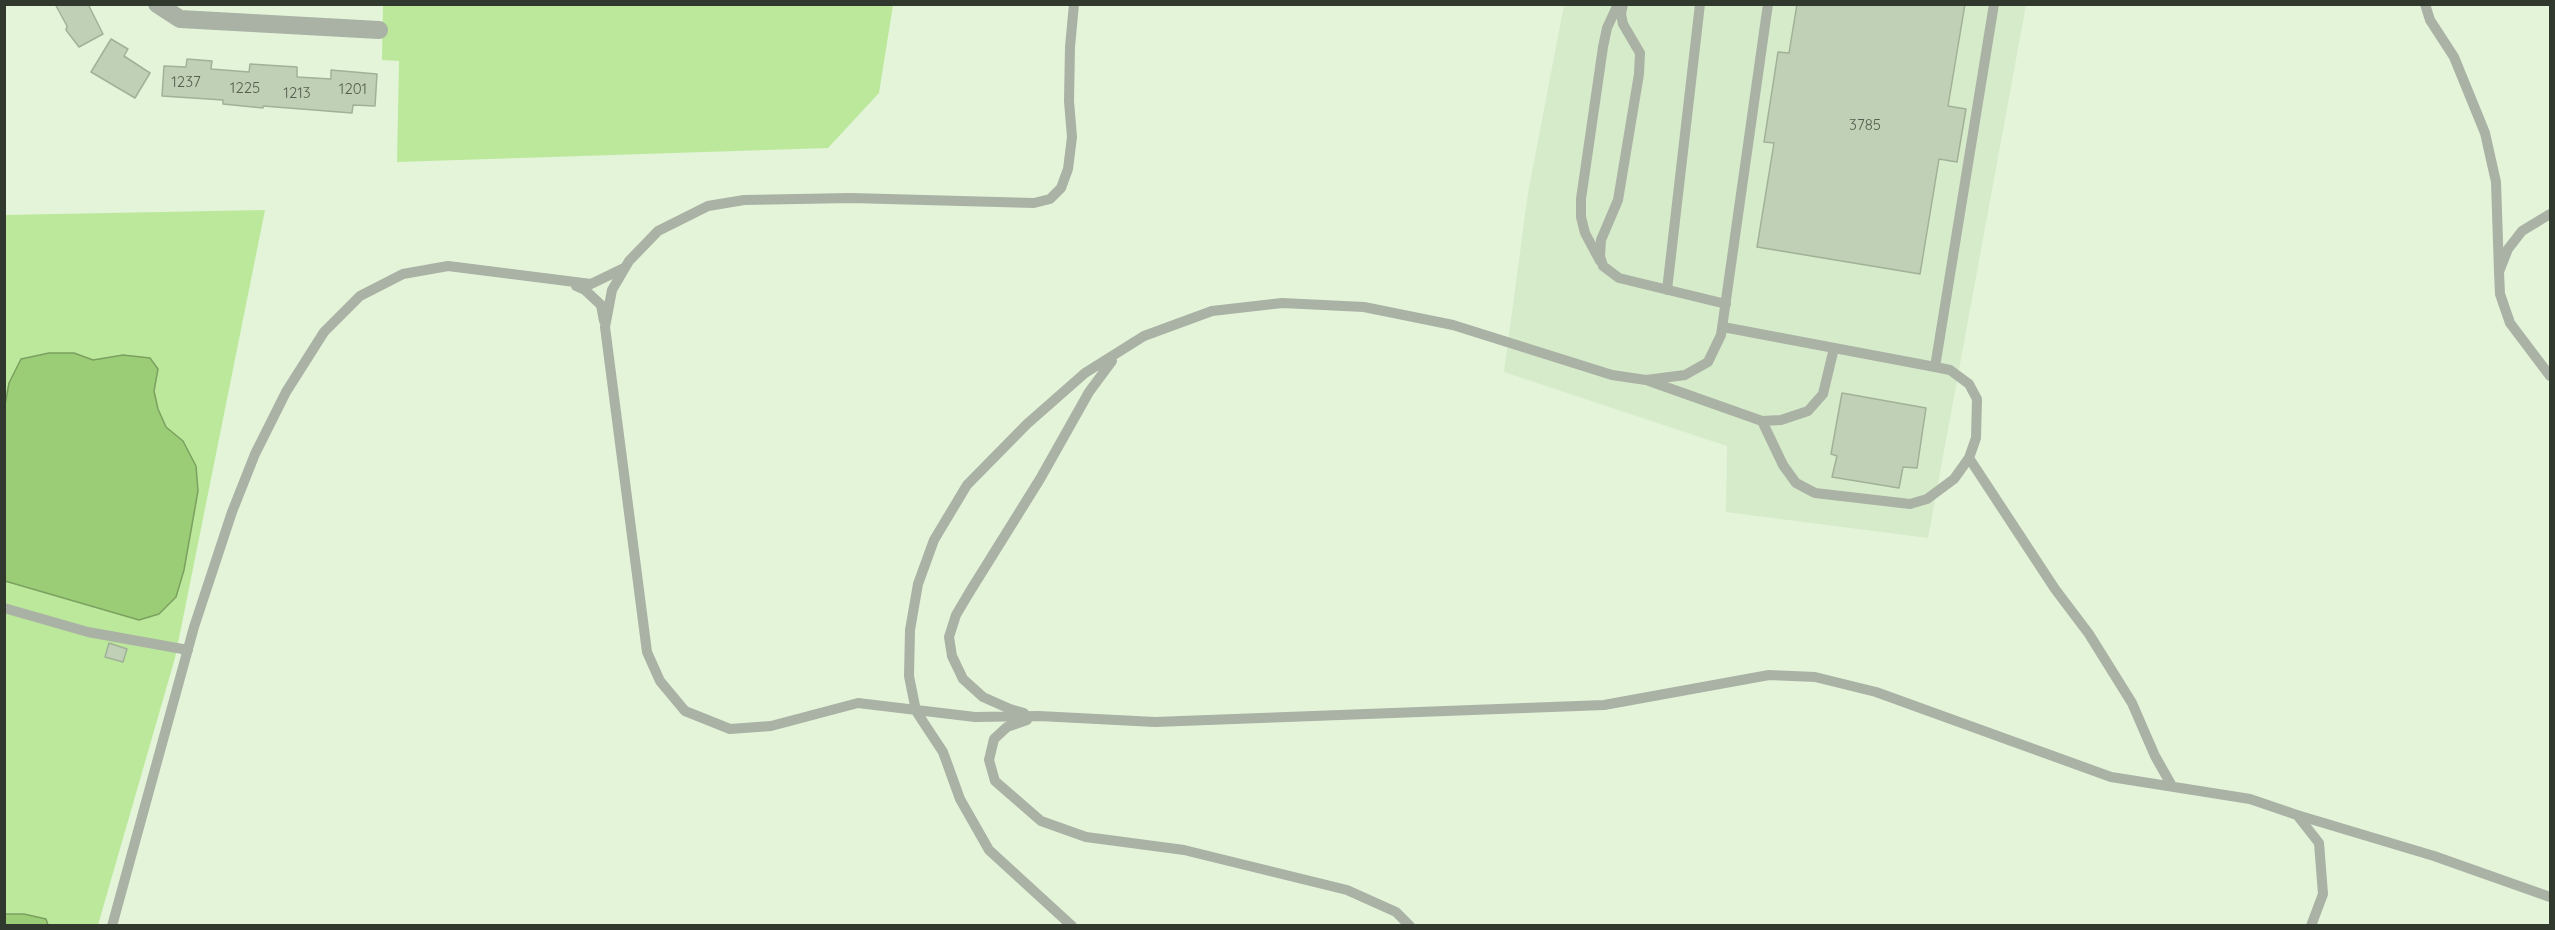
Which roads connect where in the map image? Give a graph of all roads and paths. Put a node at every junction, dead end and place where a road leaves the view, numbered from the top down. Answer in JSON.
{"nodes":[{"id":1,"x":157,"y":4,"type":"edge"},
{"id":2,"x":1074,"y":4,"type":"edge"},
{"id":3,"x":1618,"y":4,"type":"edge"},
{"id":4,"x":1623,"y":4,"type":"edge"},
{"id":5,"x":1700,"y":4,"type":"edge"},
{"id":6,"x":1768,"y":4,"type":"edge"},
{"id":7,"x":1994,"y":4,"type":"edge"},
{"id":8,"x":2424,"y":4,"type":"edge"},
{"id":9,"x":379,"y":30,"type":"dead end"},
{"id":10,"x":2550,"y":214,"type":"edge"},
{"id":11,"x":626,"y":266,"type":"junction"},
{"id":12,"x":1603,"y":266,"type":"junction"},
{"id":13,"x":2499,"y":272,"type":"junction"},
{"id":14,"x":570,"y":283,"type":"junction"},
{"id":15,"x":1667,"y":290,"type":"junction"},
{"id":16,"x":1726,"y":304,"type":"junction"},
{"id":17,"x":605,"y":327,"type":"junction"},
{"id":18,"x":1723,"y":327,"type":"junction"},
{"id":19,"x":1834,"y":348,"type":"junction"},
{"id":20,"x":1123,"y":350,"type":"junction"},
{"id":21,"x":1935,"y":368,"type":"junction"},
{"id":22,"x":2550,"y":376,"type":"edge"},
{"id":23,"x":1646,"y":380,"type":"junction"},
{"id":24,"x":1762,"y":420,"type":"junction"},
{"id":25,"x":1969,"y":458,"type":"junction"},
{"id":26,"x":4,"y":608,"type":"edge"},
{"id":27,"x":188,"y":650,"type":"junction"},
{"id":28,"x":916,"y":711,"type":"junction"},
{"id":29,"x":1039,"y":716,"type":"junction"},
{"id":30,"x":2172,"y":786,"type":"junction"},
{"id":31,"x":2297,"y":815,"type":"junction"},
{"id":32,"x":2550,"y":897,"type":"edge"},
{"id":33,"x":112,"y":926,"type":"edge"},
{"id":34,"x":1072,"y":926,"type":"edge"},
{"id":35,"x":1410,"y":926,"type":"edge"},
{"id":36,"x":2312,"y":926,"type":"edge"}],
"edges":[{"from":1,"to":9,"type":"street"},
{"from":2,"to":11,"type":"lane"},
{"from":3,"to":12,"type":"lane"},
{"from":4,"to":12,"type":"lane"},
{"from":5,"to":15,"type":"lane"},
{"from":6,"to":16,"type":"lane"},
{"from":7,"to":21,"type":"lane"},
{"from":8,"to":13,"type":"lane"},
{"from":10,"to":13,"type":"lane"},
{"from":11,"to":14,"type":"lane"},
{"from":11,"to":17,"type":"lane"},
{"from":12,"to":15,"type":"lane"},
{"from":13,"to":22,"type":"lane"},
{"from":14,"to":17,"type":"lane"},
{"from":14,"to":27,"type":"lane"},
{"from":15,"to":16,"type":"lane"},
{"from":16,"to":18,"type":"lane"},
{"from":17,"to":28,"type":"lane"},
{"from":18,"to":19,"type":"lane"},
{"from":18,"to":23,"type":"lane"},
{"from":19,"to":21,"type":"lane"},
{"from":19,"to":24,"type":"lane"},
{"from":20,"to":23,"type":"lane"},
{"from":20,"to":28,"type":"lane"},
{"from":20,"to":29,"type":"lane"},
{"from":21,"to":25,"type":"lane"},
{"from":23,"to":24,"type":"lane"},
{"from":24,"to":25,"type":"lane"},
{"from":25,"to":30,"type":"lane"},
{"from":26,"to":27,"type":"lane"},
{"from":27,"to":33,"type":"lane"},
{"from":28,"to":29,"type":"lane"},
{"from":28,"to":34,"type":"lane"},
{"from":29,"to":30,"type":"lane"},
{"from":29,"to":35,"type":"lane"},
{"from":30,"to":31,"type":"lane"},
{"from":31,"to":32,"type":"lane"},
{"from":31,"to":36,"type":"lane"}]}
